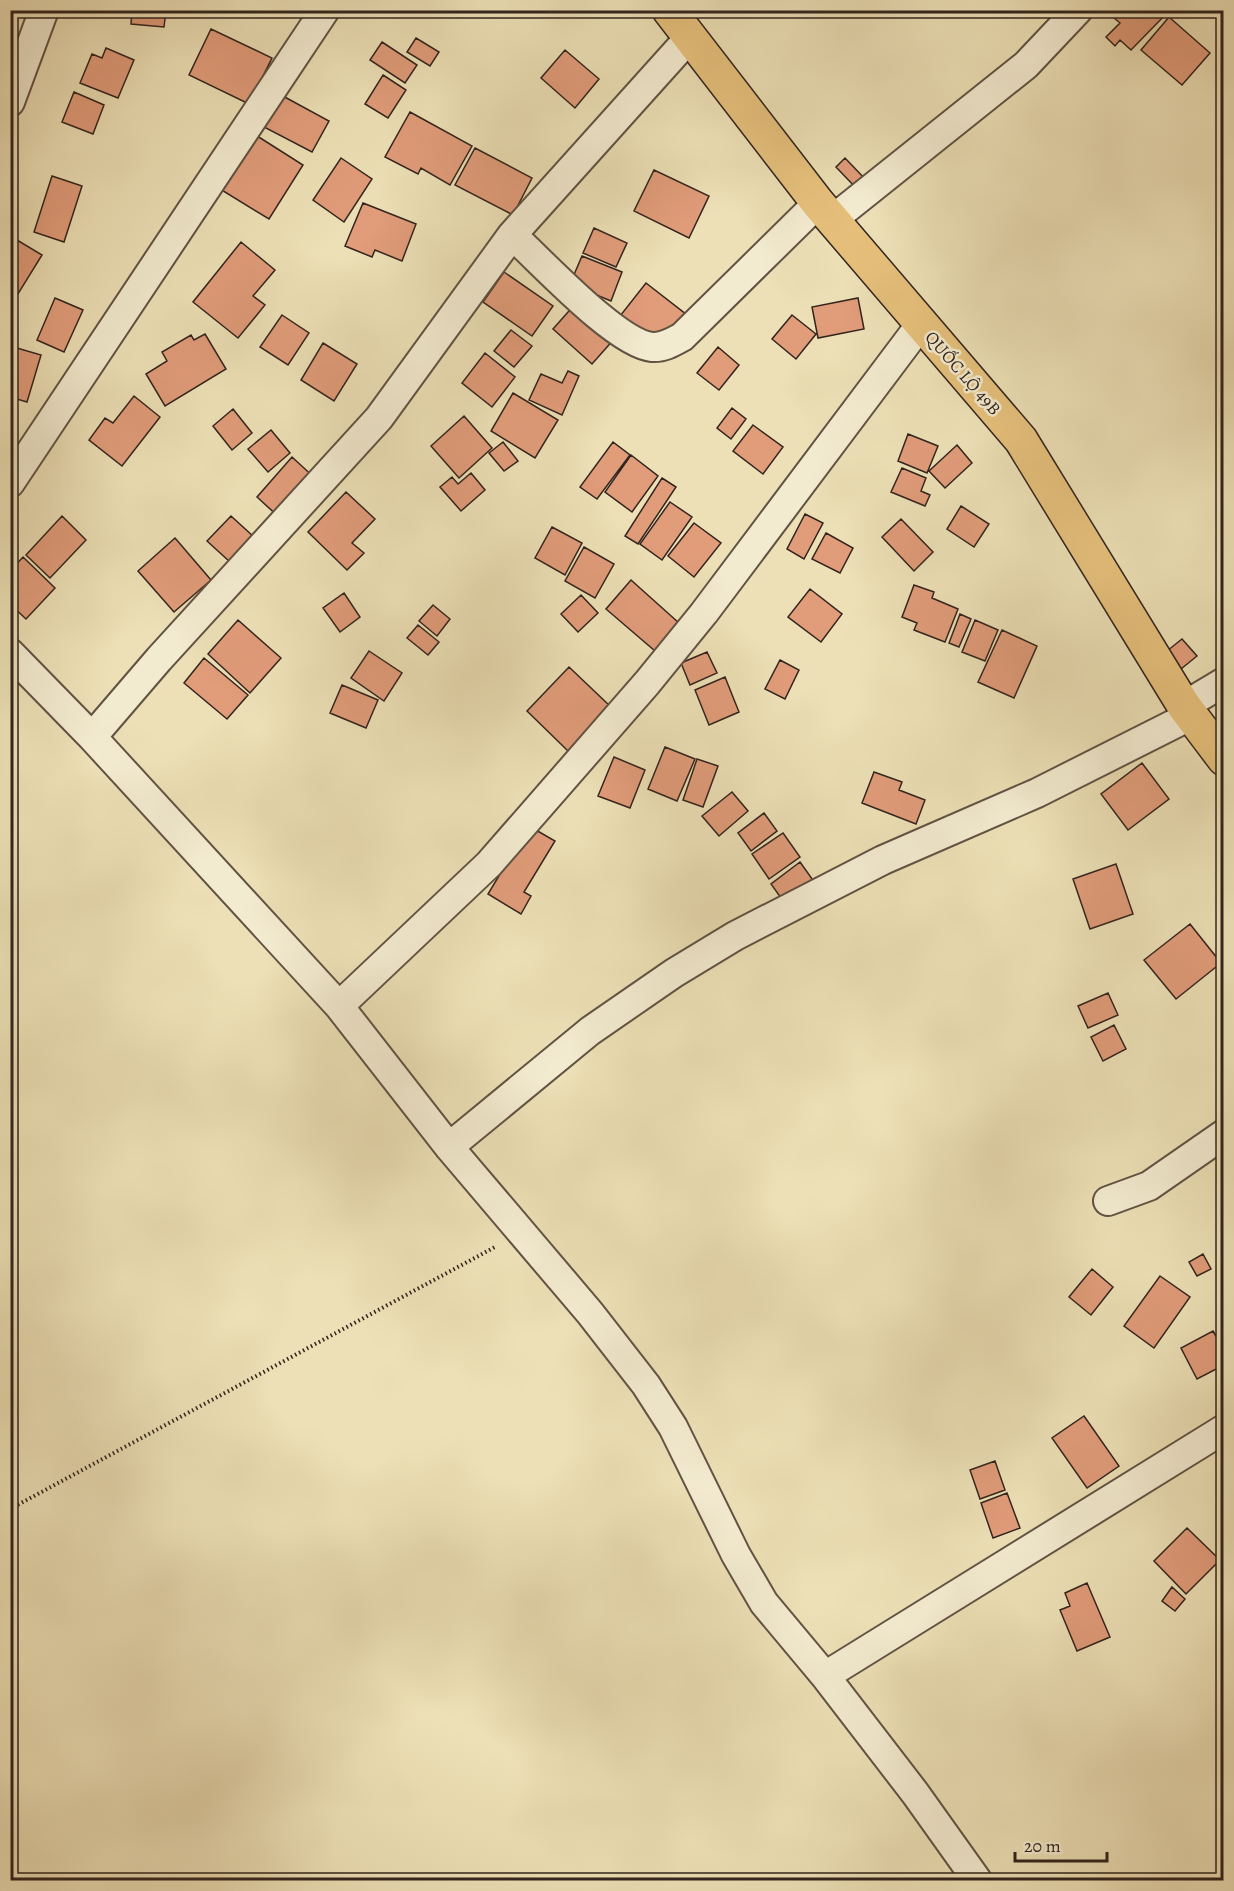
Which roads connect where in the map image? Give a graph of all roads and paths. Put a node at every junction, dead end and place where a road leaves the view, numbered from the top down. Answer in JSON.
{"nodes":[{"id":1,"x":44,"y":10,"type":"edge"},
{"id":2,"x":325,"y":10,"type":"edge"},
{"id":3,"x":669,"y":10,"type":"edge"},
{"id":4,"x":1078,"y":10,"type":"edge"},
{"id":5,"x":690,"y":37,"type":"junction"},
{"id":6,"x":10,"y":102,"type":"edge"},
{"id":7,"x":825,"y":211,"type":"junction"},
{"id":8,"x":512,"y":235,"type":"junction"},
{"id":9,"x":921,"y":324,"type":"junction"},
{"id":10,"x":10,"y":483,"type":"edge"},
{"id":11,"x":10,"y":653,"type":"edge"},
{"id":12,"x":1224,"y":682,"type":"edge"},
{"id":13,"x":1187,"y":711,"type":"junction"},
{"id":14,"x":92,"y":737,"type":"junction"},
{"id":15,"x":1224,"y":759,"type":"edge"},
{"id":16,"x":339,"y":1006,"type":"junction"},
{"id":17,"x":1224,"y":1134,"type":"edge"},
{"id":18,"x":449,"y":1147,"type":"junction"},
{"id":19,"x":1108,"y":1201,"type":"dead end"},
{"id":20,"x":522,"y":1232,"type":"junction"},
{"id":21,"x":1224,"y":1429,"type":"edge"},
{"id":22,"x":10,"y":1509,"type":"edge"},
{"id":23,"x":825,"y":1676,"type":"junction"},
{"id":24,"x":977,"y":1881,"type":"edge"}],
"edges":[{"from":1,"to":6,"type":"street"},
{"from":2,"to":10,"type":"street"},
{"from":3,"to":5,"type":"main road","name":"QUỐC LỘ 49B"},
{"from":4,"to":7,"type":"street"},
{"from":5,"to":7,"type":"main road","name":"QUỐC LỘ 49B"},
{"from":5,"to":8,"type":"street"},
{"from":7,"to":8,"type":"street"},
{"from":7,"to":9,"type":"main road","name":"QUỐC LỘ 49B"},
{"from":8,"to":14,"type":"street"},
{"from":9,"to":13,"type":"main road","name":"QUỐC LỘ 49B"},
{"from":9,"to":16,"type":"street"},
{"from":11,"to":14,"type":"street"},
{"from":12,"to":13,"type":"street"},
{"from":13,"to":15,"type":"main road","name":"QUỐC LỘ 49B"},
{"from":13,"to":18,"type":"street"},
{"from":14,"to":16,"type":"street"},
{"from":16,"to":18,"type":"street"},
{"from":17,"to":19,"type":"street"},
{"from":18,"to":20,"type":"street"},
{"from":20,"to":22,"type":"path"},
{"from":20,"to":23,"type":"street"},
{"from":21,"to":23,"type":"street"},
{"from":23,"to":24,"type":"street"}]}
